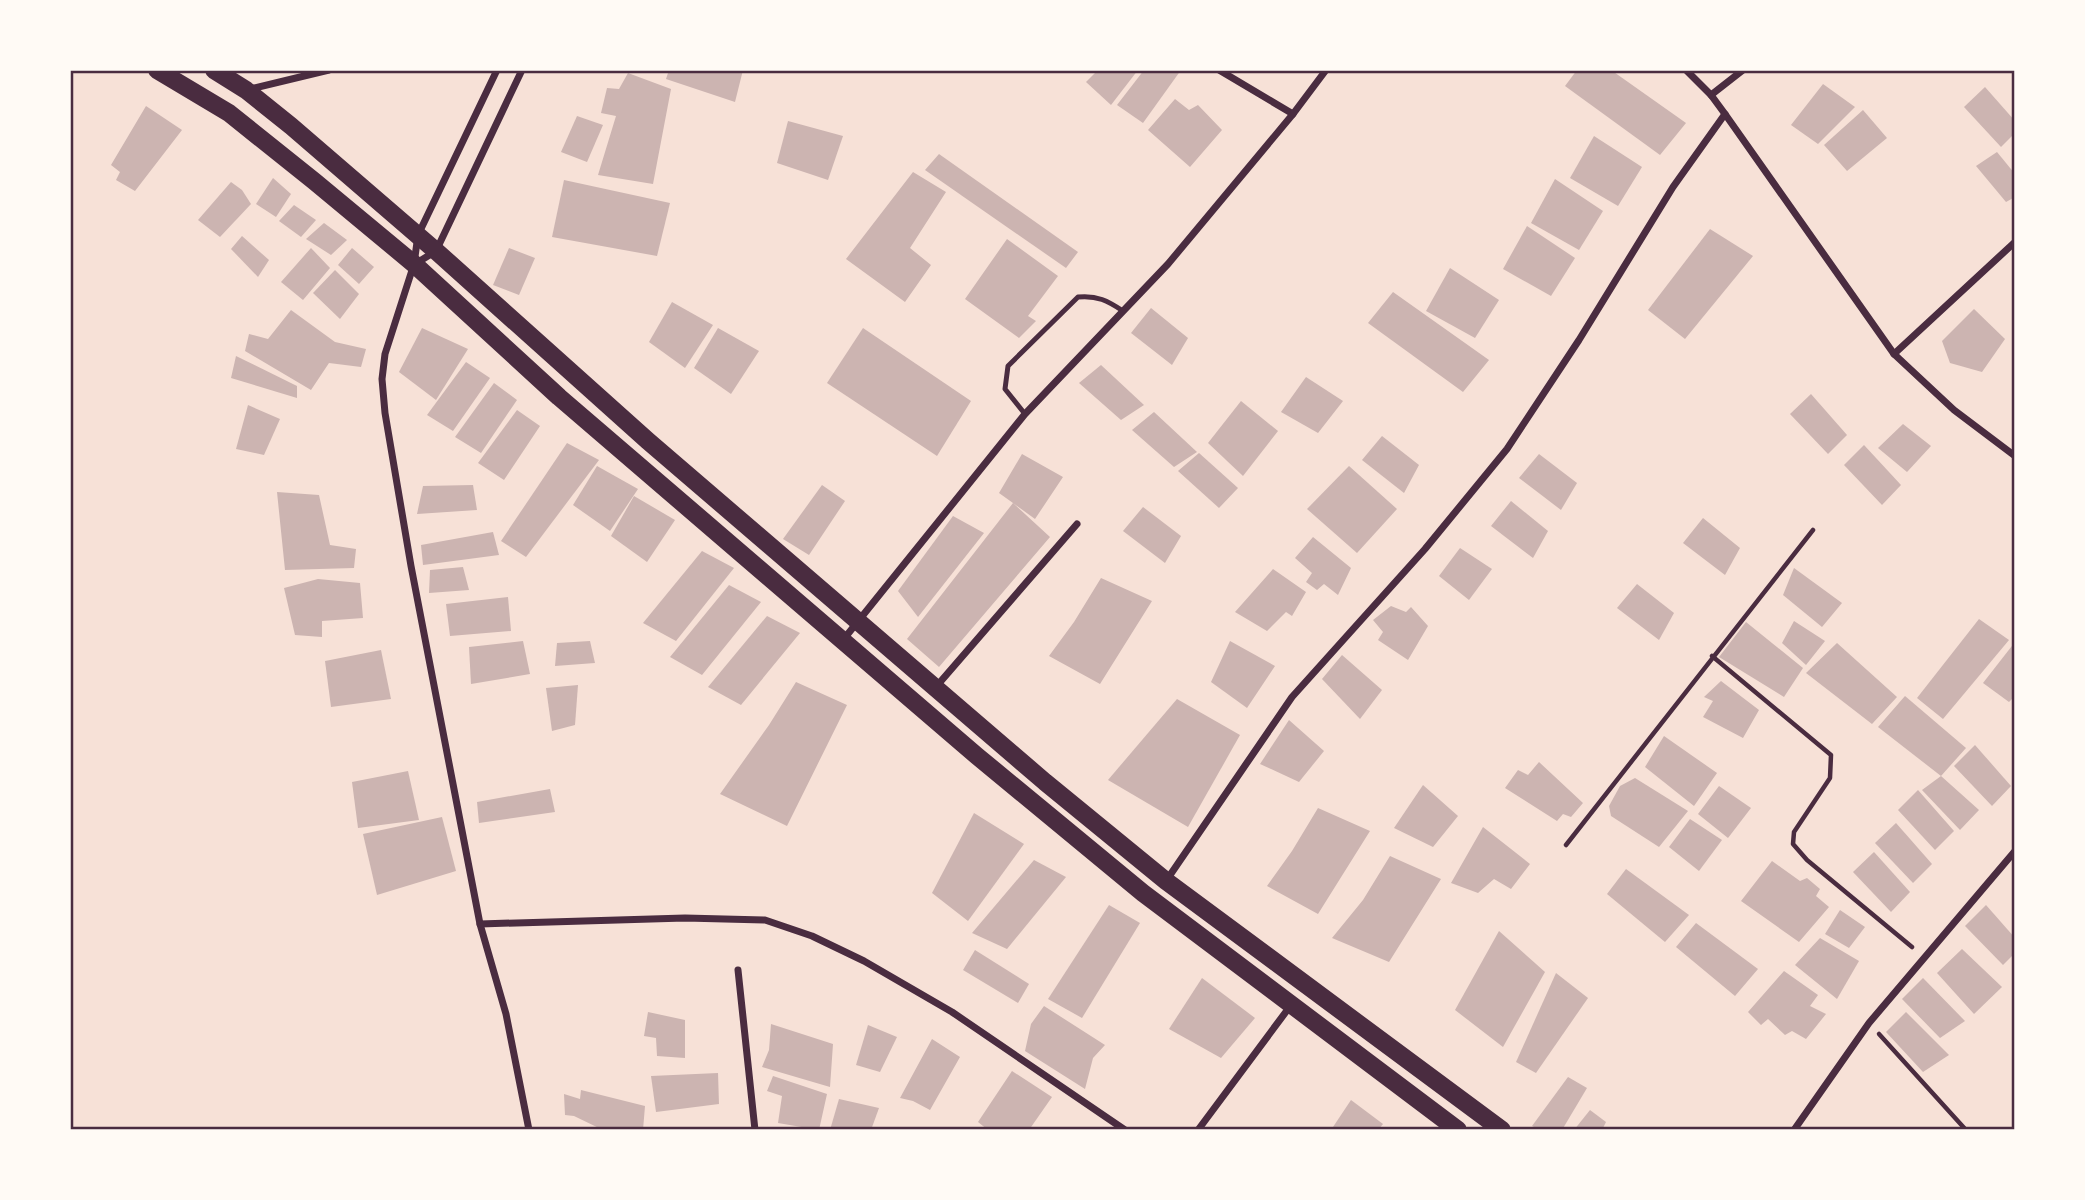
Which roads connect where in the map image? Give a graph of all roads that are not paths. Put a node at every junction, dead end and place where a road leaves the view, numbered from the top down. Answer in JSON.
{"nodes":[{"id":1,"x":157,"y":70,"type":"edge"},
{"id":2,"x":214,"y":70,"type":"edge"},
{"id":3,"x":329,"y":70,"type":"edge"},
{"id":4,"x":497,"y":70,"type":"edge"},
{"id":5,"x":522,"y":70,"type":"edge"},
{"id":6,"x":1219,"y":70,"type":"edge"},
{"id":7,"x":1326,"y":70,"type":"edge"},
{"id":8,"x":1686,"y":70,"type":"edge"},
{"id":9,"x":1743,"y":70,"type":"edge"},
{"id":10,"x":246,"y":90,"type":"junction"},
{"id":11,"x":1711,"y":95,"type":"junction"},
{"id":12,"x":1293,"y":114,"type":"junction"},
{"id":13,"x":1725,"y":114,"type":"junction"},
{"id":14,"x":418,"y":235,"type":"junction"},
{"id":15,"x":2015,"y":242,"type":"edge"},
{"id":16,"x":436,"y":251,"type":"junction"},
{"id":17,"x":414,"y":264,"type":"junction"},
{"id":18,"x":1123,"y":311,"type":"junction"},
{"id":19,"x":1894,"y":354,"type":"junction"},
{"id":20,"x":1025,"y":414,"type":"junction"},
{"id":21,"x":2015,"y":456,"type":"edge"},
{"id":22,"x":1077,"y":524,"type":"dead end"},
{"id":23,"x":857,"y":622,"type":"junction"},
{"id":24,"x":843,"y":640,"type":"junction"},
{"id":25,"x":934,"y":689,"type":"junction"},
{"id":26,"x":2015,"y":851,"type":"edge"},
{"id":27,"x":1166,"y":881,"type":"junction"},
{"id":28,"x":480,"y":923,"type":"junction"},
{"id":29,"x":738,"y":970,"type":"dead end"},
{"id":30,"x":1291,"y":1004,"type":"junction"},
{"id":31,"x":529,"y":1130,"type":"edge"},
{"id":32,"x":755,"y":1130,"type":"edge"},
{"id":33,"x":1125,"y":1130,"type":"edge"},
{"id":34,"x":1198,"y":1130,"type":"edge"},
{"id":35,"x":1458,"y":1130,"type":"edge"},
{"id":36,"x":1502,"y":1130,"type":"edge"},
{"id":37,"x":1794,"y":1130,"type":"edge"}],
"edges":[{"from":1,"to":17,"type":"highway"},
{"from":2,"to":10,"type":"highway"},
{"from":3,"to":10,"type":"street"},
{"from":4,"to":14,"type":"street"},
{"from":5,"to":16,"type":"street"},
{"from":6,"to":12,"type":"street"},
{"from":7,"to":12,"type":"street"},
{"from":8,"to":11,"type":"street"},
{"from":9,"to":11,"type":"street"},
{"from":10,"to":14,"type":"highway"},
{"from":11,"to":13,"type":"street"},
{"from":12,"to":18,"type":"street"},
{"from":13,"to":19,"type":"street"},
{"from":13,"to":27,"type":"street"},
{"from":14,"to":16,"type":"highway"},
{"from":14,"to":17,"type":"street"},
{"from":15,"to":19,"type":"street"},
{"from":16,"to":17,"type":"street"},
{"from":16,"to":23,"type":"highway"},
{"from":17,"to":24,"type":"highway"},
{"from":17,"to":28,"type":"street"},
{"from":18,"to":20,"type":"street"},
{"from":18,"to":20,"type":"lane"},
{"from":19,"to":21,"type":"street"},
{"from":20,"to":23,"type":"street"},
{"from":22,"to":25,"type":"street"},
{"from":23,"to":24,"type":"street"},
{"from":23,"to":25,"type":"highway"},
{"from":24,"to":30,"type":"highway"},
{"from":25,"to":27,"type":"highway"},
{"from":26,"to":37,"type":"street"},
{"from":27,"to":36,"type":"highway"},
{"from":28,"to":31,"type":"street"},
{"from":28,"to":33,"type":"street"},
{"from":29,"to":32,"type":"street"},
{"from":30,"to":34,"type":"street"},
{"from":30,"to":35,"type":"highway"}]}
